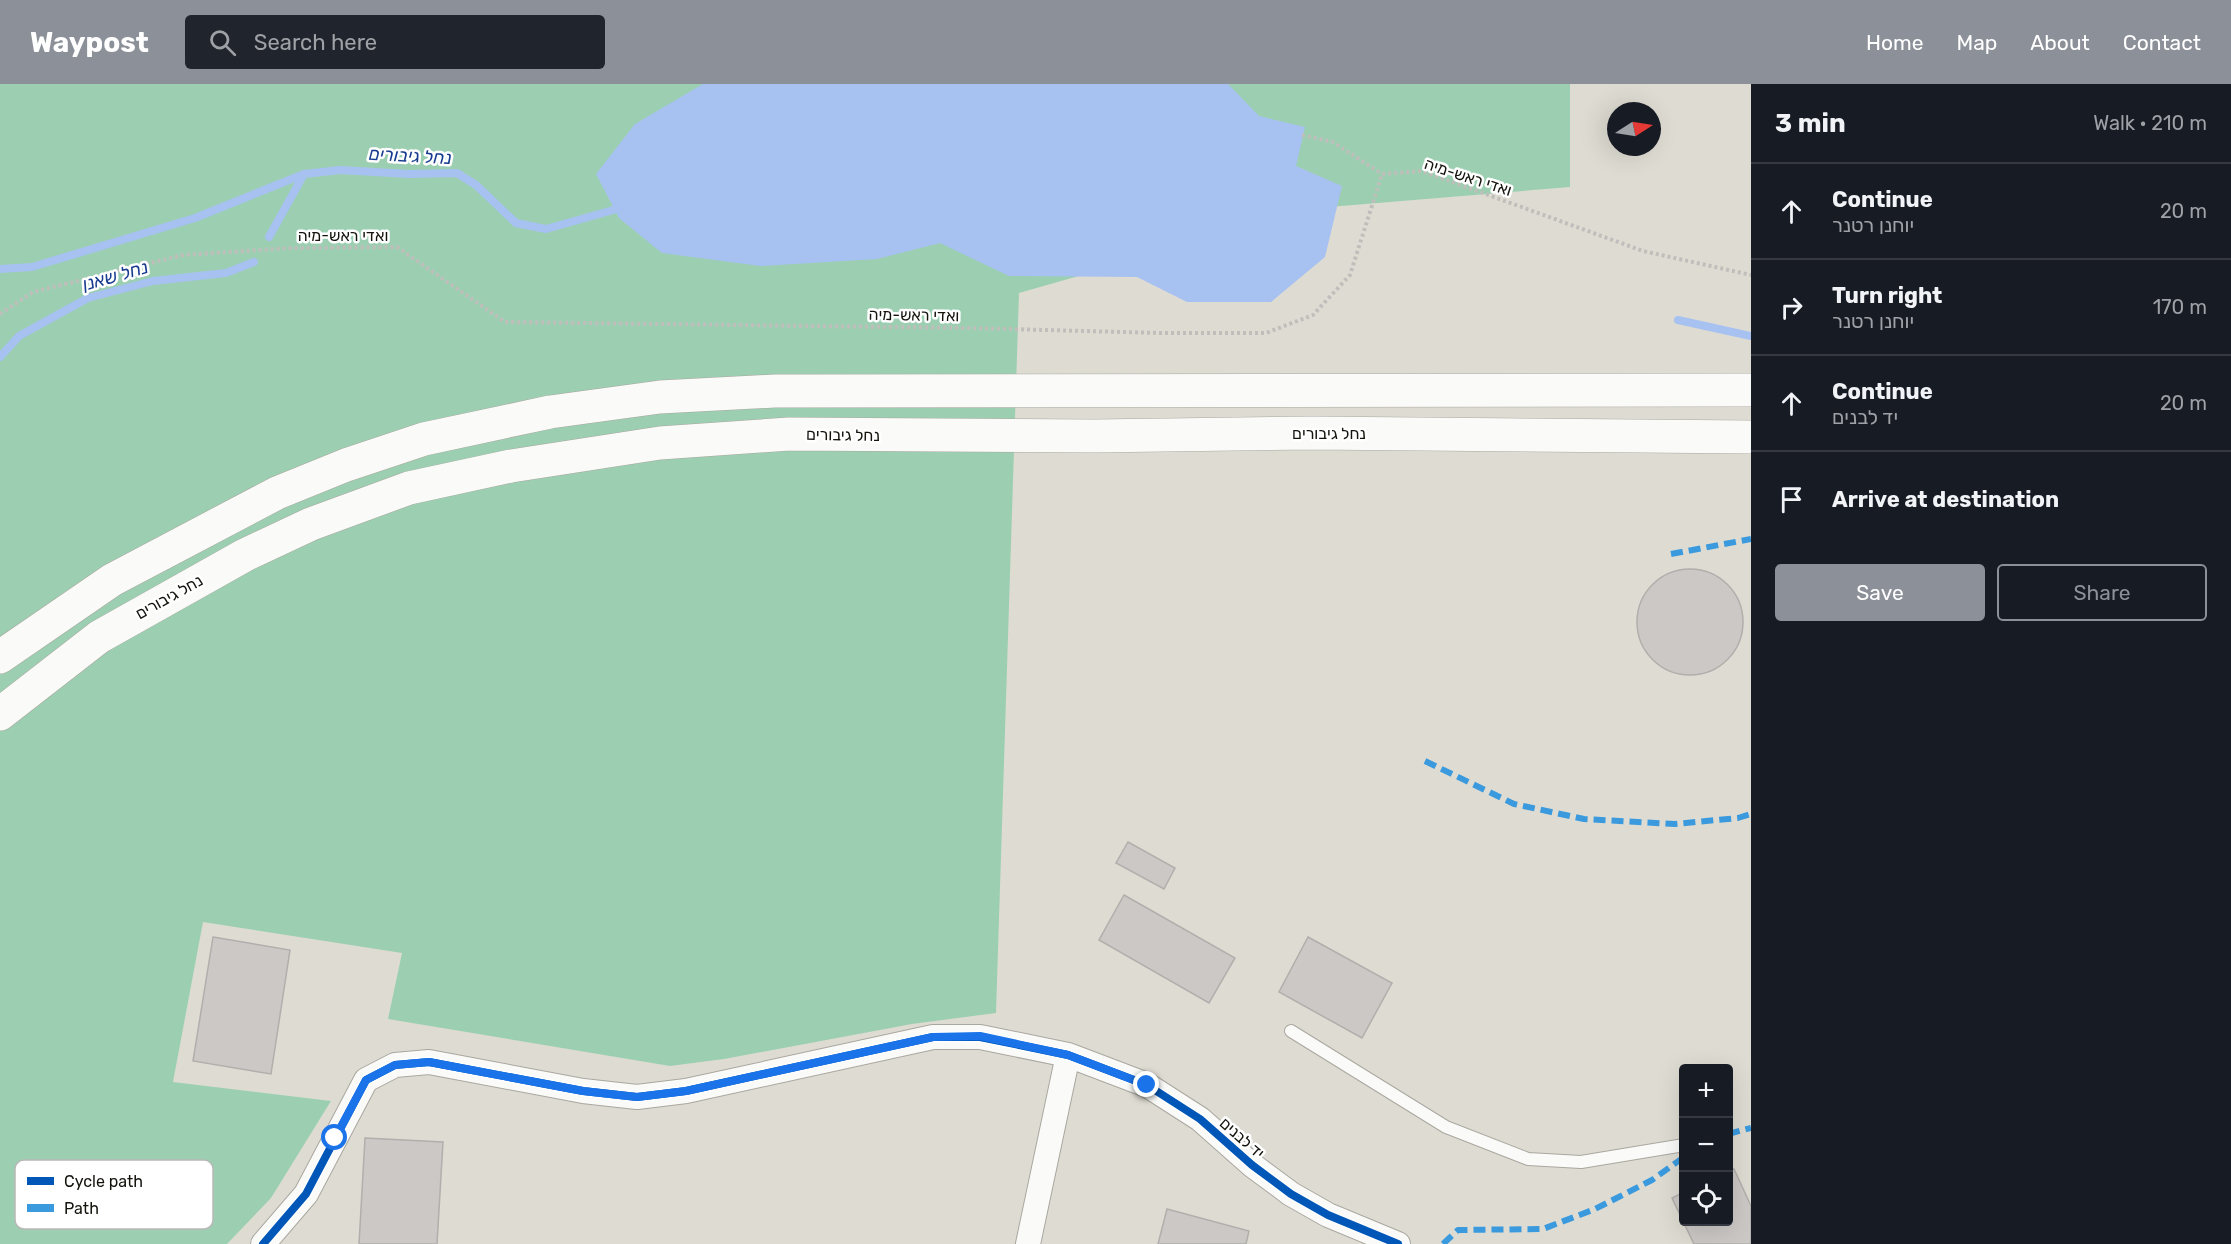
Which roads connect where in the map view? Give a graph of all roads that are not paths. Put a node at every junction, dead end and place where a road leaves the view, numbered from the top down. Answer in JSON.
{"nodes":[{"id":1,"x":1751,"y":390,"type":"edge"},
{"id":2,"x":1751,"y":437,"type":"edge"},
{"id":3,"x":0,"y":657,"type":"edge"},
{"id":4,"x":0,"y":714,"type":"edge"},
{"id":5,"x":1291,"y":1031,"type":"dead end"},
{"id":6,"x":1068,"y":1055,"type":"junction"},
{"id":7,"x":1679,"y":1146,"type":"edge"},
{"id":8,"x":263,"y":1244,"type":"edge"},
{"id":9,"x":1028,"y":1244,"type":"edge"},
{"id":10,"x":1398,"y":1244,"type":"edge"}],
"edges":[{"from":1,"to":3,"type":"main road"},
{"from":2,"to":4,"type":"main road","name":"נחל גיבורים"},
{"from":5,"to":7,"type":"lane"},
{"from":6,"to":8,"type":"street","name":"יד לבנים"},
{"from":6,"to":9,"type":"street"},
{"from":6,"to":10,"type":"street","name":"יד לבנים"}]}
